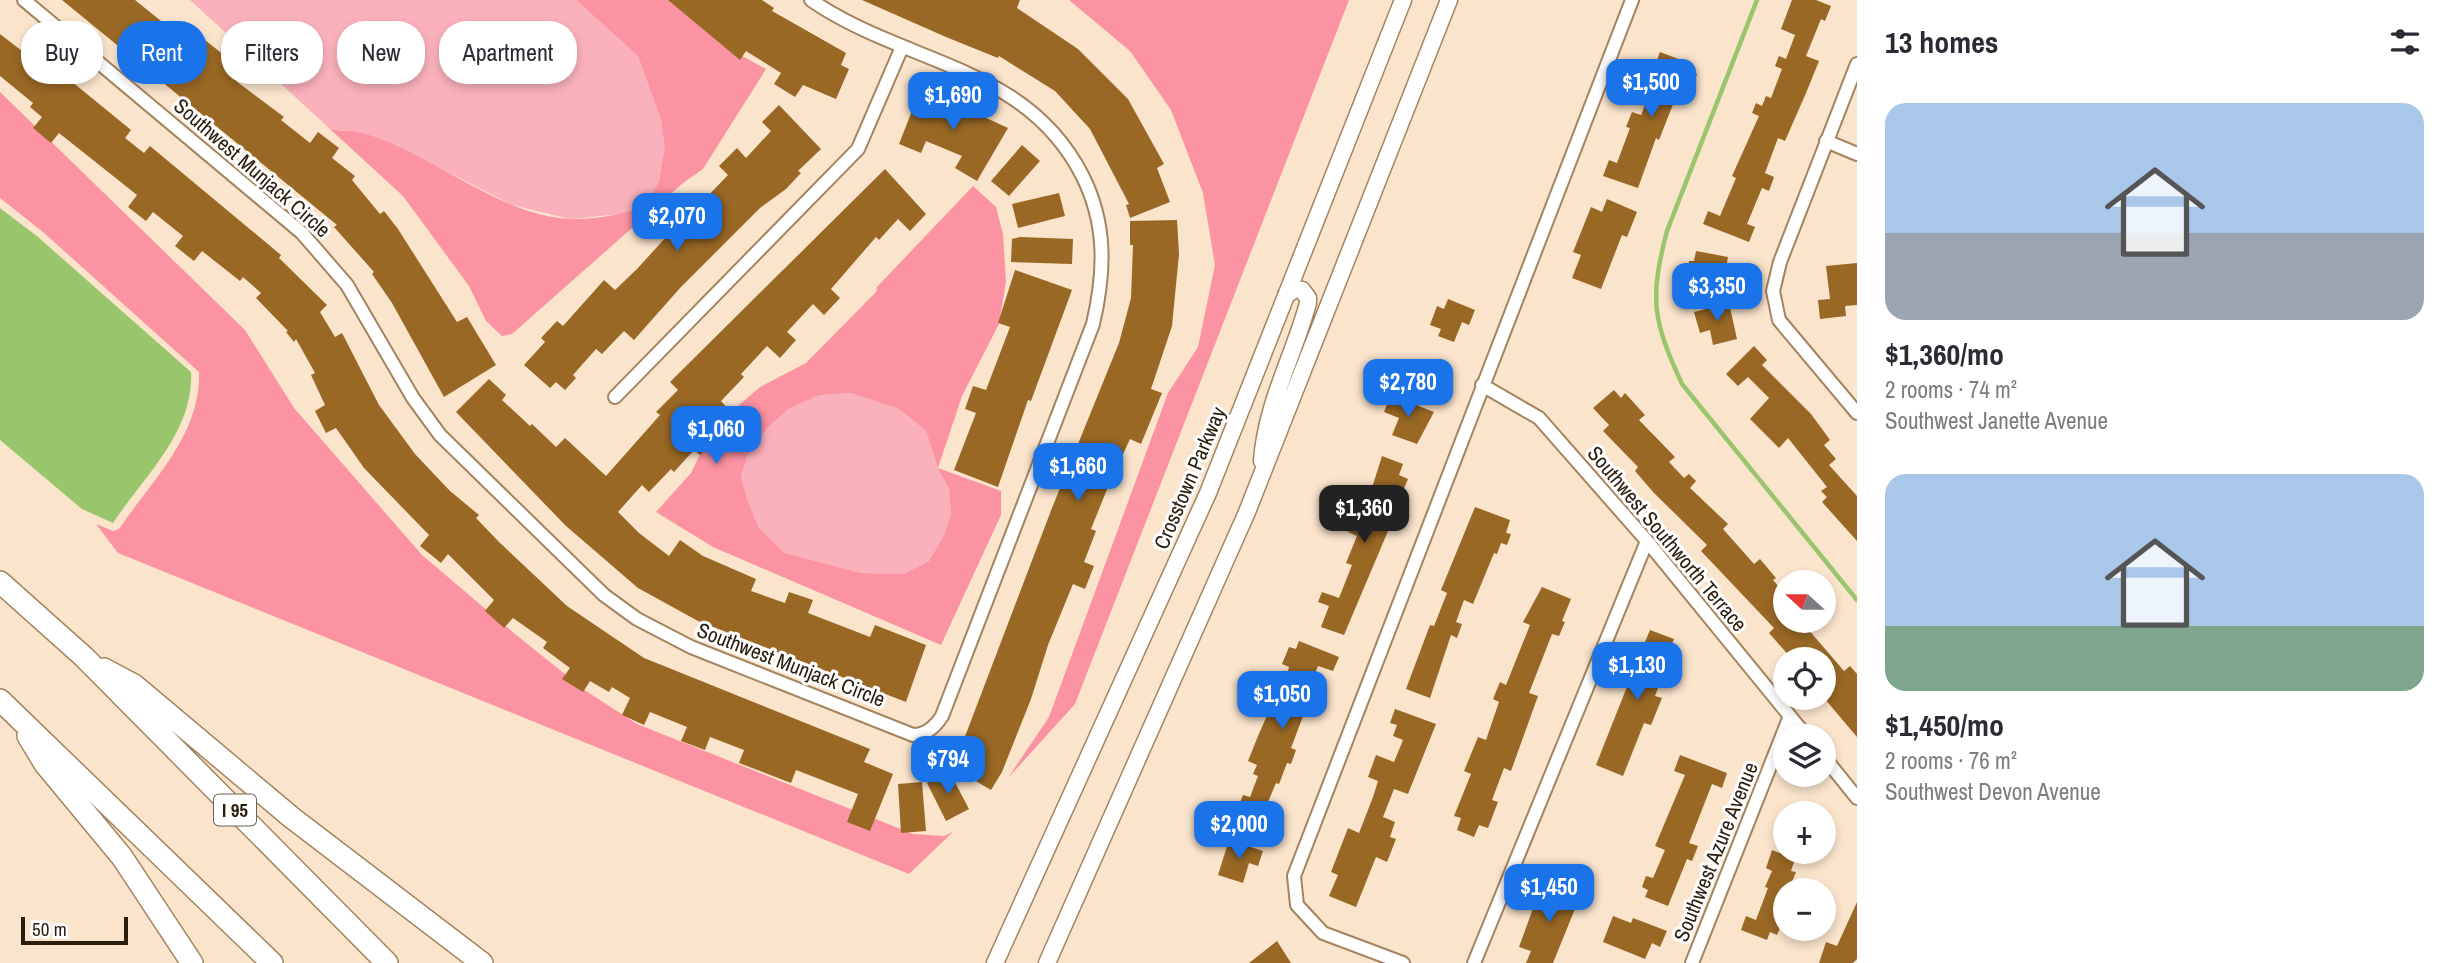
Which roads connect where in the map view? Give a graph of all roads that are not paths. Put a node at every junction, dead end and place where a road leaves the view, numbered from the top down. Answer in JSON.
{"nodes":[{"id":1,"x":24,"y":0,"type":"edge"},
{"id":2,"x":811,"y":0,"type":"edge"},
{"id":3,"x":1403,"y":0,"type":"edge"},
{"id":4,"x":1449,"y":0,"type":"edge"},
{"id":5,"x":1632,"y":0,"type":"edge"},
{"id":6,"x":902,"y":47,"type":"junction"},
{"id":7,"x":1857,"y":64,"type":"edge"},
{"id":8,"x":1826,"y":141,"type":"junction"},
{"id":9,"x":1857,"y":154,"type":"edge"},
{"id":10,"x":1286,"y":295,"type":"junction"},
{"id":11,"x":1482,"y":385,"type":"junction"},
{"id":12,"x":615,"y":397,"type":"dead end"},
{"id":13,"x":1857,"y":413,"type":"edge"},
{"id":14,"x":1261,"y":477,"type":"junction"},
{"id":15,"x":1647,"y":541,"type":"junction"},
{"id":16,"x":0,"y":582,"type":"edge"},
{"id":17,"x":84,"y":657,"type":"junction"},
{"id":18,"x":7,"y":707,"type":"edge"},
{"id":19,"x":1790,"y":716,"type":"junction"},
{"id":20,"x":1796,"y":724,"type":"edge"},
{"id":21,"x":1836,"y":772,"type":"edge"},
{"id":22,"x":1857,"y":798,"type":"edge"},
{"id":23,"x":192,"y":963,"type":"edge"},
{"id":24,"x":272,"y":963,"type":"edge"},
{"id":25,"x":387,"y":963,"type":"edge"},
{"id":26,"x":482,"y":963,"type":"edge"},
{"id":27,"x":996,"y":963,"type":"edge"},
{"id":28,"x":1047,"y":963,"type":"edge"},
{"id":29,"x":1403,"y":963,"type":"edge"},
{"id":30,"x":1474,"y":963,"type":"edge"},
{"id":31,"x":1692,"y":963,"type":"edge"}],
"edges":[{"from":1,"to":6,"type":"street","name":"Southwest Munjack Circle"},
{"from":2,"to":6,"type":"street","name":"Southwest Munjack Circle"},
{"from":3,"to":10,"type":"main road","name":"Crosstown Parkway"},
{"from":4,"to":14,"type":"main road"},
{"from":5,"to":11,"type":"street"},
{"from":6,"to":12,"type":"street"},
{"from":7,"to":8,"type":"street"},
{"from":8,"to":9,"type":"street"},
{"from":8,"to":13,"type":"street"},
{"from":10,"to":14,"type":"main road"},
{"from":10,"to":27,"type":"main road","name":"Crosstown Parkway"},
{"from":11,"to":15,"type":"street","name":"Southwest Southworth Terrace"},
{"from":11,"to":29,"type":"street"},
{"from":14,"to":28,"type":"main road"},
{"from":15,"to":19,"type":"street","name":"Southwest Southworth Terrace"},
{"from":15,"to":30,"type":"street"},
{"from":16,"to":17,"type":"highway","number":"I 95"},
{"from":17,"to":25,"type":"highway","number":"I 95"},
{"from":17,"to":26,"type":"highway"},
{"from":18,"to":23,"type":"highway"},
{"from":18,"to":24,"type":"highway"},
{"from":19,"to":20,"type":"street","name":"Southwest Southworth Terrace"},
{"from":19,"to":31,"type":"street","name":"Southwest Azure Avenue"},
{"from":21,"to":22,"type":"street"}]}
